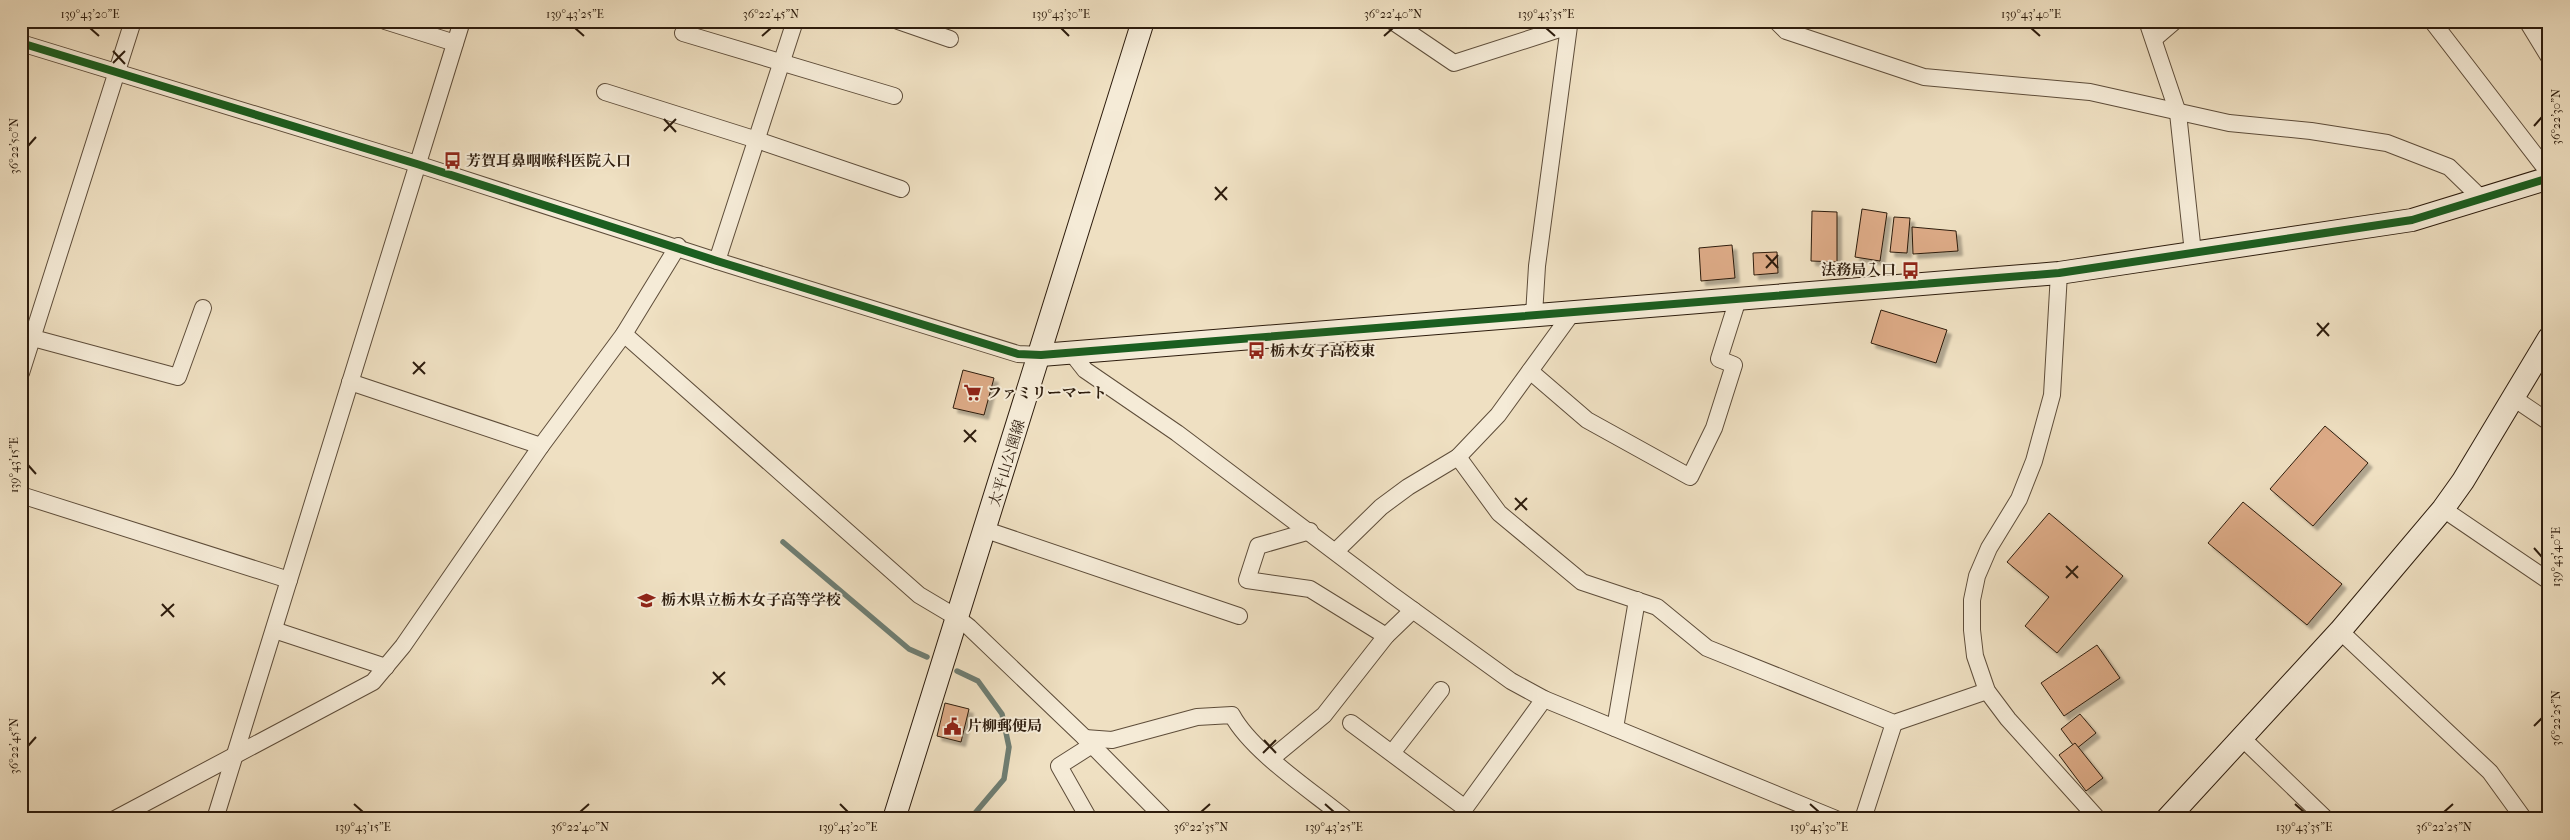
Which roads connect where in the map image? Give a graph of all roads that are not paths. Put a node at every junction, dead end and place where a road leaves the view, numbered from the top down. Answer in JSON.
{"nodes":[{"id":1,"x":132,"y":21,"type":"edge"},
{"id":2,"x":385,"y":21,"type":"edge"},
{"id":3,"x":462,"y":21,"type":"edge"},
{"id":4,"x":795,"y":21,"type":"edge"},
{"id":5,"x":898,"y":21,"type":"edge"},
{"id":6,"x":1143,"y":21,"type":"edge"},
{"id":7,"x":1392,"y":21,"type":"edge"},
{"id":8,"x":1776,"y":21,"type":"edge"},
{"id":9,"x":2146,"y":21,"type":"edge"},
{"id":10,"x":2174,"y":21,"type":"edge"},
{"id":11,"x":2432,"y":21,"type":"edge"},
{"id":12,"x":2527,"y":21,"type":"edge"},
{"id":13,"x":1570,"y":24,"type":"edge"},
{"id":14,"x":682,"y":33,"type":"dead end"},
{"id":15,"x":950,"y":39,"type":"dead end"},
{"id":16,"x":2154,"y":39,"type":"junction"},
{"id":17,"x":21,"y":43,"type":"edge"},
{"id":18,"x":455,"y":43,"type":"junction"},
{"id":19,"x":2549,"y":57,"type":"edge"},
{"id":20,"x":782,"y":63,"type":"junction"},
{"id":21,"x":117,"y":72,"type":"junction"},
{"id":22,"x":605,"y":92,"type":"dead end"},
{"id":23,"x":894,"y":96,"type":"dead end"},
{"id":24,"x":2178,"y":113,"type":"junction"},
{"id":25,"x":757,"y":140,"type":"junction"},
{"id":26,"x":417,"y":164,"type":"junction"},
{"id":27,"x":2549,"y":173,"type":"edge"},
{"id":28,"x":2549,"y":178,"type":"edge"},
{"id":29,"x":901,"y":190,"type":"dead end"},
{"id":30,"x":2482,"y":199,"type":"junction"},
{"id":31,"x":678,"y":246,"type":"junction"},
{"id":32,"x":2193,"y":253,"type":"junction"},
{"id":33,"x":717,"y":261,"type":"junction"},
{"id":34,"x":2059,"y":273,"type":"junction"},
{"id":35,"x":1738,"y":299,"type":"junction"},
{"id":36,"x":203,"y":308,"type":"dead end"},
{"id":37,"x":1572,"y":312,"type":"junction"},
{"id":38,"x":1534,"y":315,"type":"junction"},
{"id":39,"x":624,"y":334,"type":"junction"},
{"id":40,"x":32,"y":338,"type":"junction"},
{"id":41,"x":2549,"y":338,"type":"edge"},
{"id":42,"x":1070,"y":351,"type":"junction"},
{"id":43,"x":1041,"y":354,"type":"junction"},
{"id":44,"x":1530,"y":371,"type":"junction"},
{"id":45,"x":21,"y":373,"type":"edge"},
{"id":46,"x":350,"y":382,"type":"junction"},
{"id":47,"x":2512,"y":397,"type":"junction"},
{"id":48,"x":2549,"y":422,"type":"edge"},
{"id":49,"x":541,"y":446,"type":"junction"},
{"id":50,"x":1458,"y":457,"type":"junction"},
{"id":51,"x":21,"y":495,"type":"edge"},
{"id":52,"x":2443,"y":509,"type":"junction"},
{"id":53,"x":986,"y":530,"type":"junction"},
{"id":54,"x":1310,"y":531,"type":"junction"},
{"id":55,"x":1336,"y":551,"type":"junction"},
{"id":56,"x":289,"y":580,"type":"junction"},
{"id":57,"x":2549,"y":581,"type":"edge"},
{"id":58,"x":1637,"y":600,"type":"junction"},
{"id":59,"x":1413,"y":610,"type":"junction"},
{"id":60,"x":1239,"y":616,"type":"dead end"},
{"id":61,"x":956,"y":617,"type":"junction"},
{"id":62,"x":274,"y":630,"type":"junction"},
{"id":63,"x":2340,"y":632,"type":"junction"},
{"id":64,"x":1386,"y":636,"type":"junction"},
{"id":65,"x":386,"y":667,"type":"junction"},
{"id":66,"x":1441,"y":690,"type":"dead end"},
{"id":67,"x":1987,"y":691,"type":"junction"},
{"id":68,"x":1544,"y":699,"type":"junction"},
{"id":69,"x":1351,"y":723,"type":"dead end"},
{"id":70,"x":1894,"y":723,"type":"junction"},
{"id":71,"x":1615,"y":728,"type":"junction"},
{"id":72,"x":2242,"y":738,"type":"junction"},
{"id":73,"x":1089,"y":742,"type":"junction"},
{"id":74,"x":1392,"y":753,"type":"junction"},
{"id":75,"x":233,"y":758,"type":"junction"},
{"id":76,"x":1272,"y":758,"type":"junction"},
{"id":77,"x":1467,"y":814,"type":"edge"},
{"id":78,"x":115,"y":819,"type":"edge"},
{"id":79,"x":215,"y":819,"type":"edge"},
{"id":80,"x":894,"y":819,"type":"edge"},
{"id":81,"x":1089,"y":819,"type":"edge"},
{"id":82,"x":1165,"y":819,"type":"edge"},
{"id":83,"x":1346,"y":819,"type":"edge"},
{"id":84,"x":1836,"y":819,"type":"edge"},
{"id":85,"x":1863,"y":819,"type":"edge"},
{"id":86,"x":2098,"y":819,"type":"edge"},
{"id":87,"x":2167,"y":819,"type":"edge"},
{"id":88,"x":2326,"y":819,"type":"edge"},
{"id":89,"x":2524,"y":819,"type":"edge"}],
"edges":[{"from":1,"to":21,"type":"street"},
{"from":2,"to":18,"type":"street"},
{"from":3,"to":18,"type":"street"},
{"from":4,"to":20,"type":"street"},
{"from":5,"to":15,"type":"street"},
{"from":6,"to":43,"type":"street","name":"太平山公園線"},
{"from":7,"to":13,"type":"street"},
{"from":8,"to":24,"type":"street"},
{"from":9,"to":16,"type":"street"},
{"from":10,"to":16,"type":"street"},
{"from":11,"to":27,"type":"street"},
{"from":12,"to":19,"type":"street"},
{"from":13,"to":38,"type":"street"},
{"from":14,"to":20,"type":"street"},
{"from":16,"to":24,"type":"street"},
{"from":17,"to":21,"type":"street"},
{"from":18,"to":26,"type":"street"},
{"from":20,"to":23,"type":"street"},
{"from":20,"to":25,"type":"street"},
{"from":21,"to":26,"type":"street"},
{"from":21,"to":40,"type":"street"},
{"from":22,"to":25,"type":"street"},
{"from":24,"to":30,"type":"street"},
{"from":24,"to":32,"type":"street"},
{"from":25,"to":29,"type":"street"},
{"from":25,"to":33,"type":"street"},
{"from":26,"to":31,"type":"street"},
{"from":26,"to":46,"type":"street"},
{"from":28,"to":30,"type":"street"},
{"from":30,"to":32,"type":"street"},
{"from":31,"to":33,"type":"street"},
{"from":31,"to":39,"type":"street"},
{"from":32,"to":34,"type":"street"},
{"from":33,"to":43,"type":"street"},
{"from":34,"to":35,"type":"street"},
{"from":34,"to":67,"type":"street"},
{"from":35,"to":37,"type":"street"},
{"from":35,"to":44,"type":"street"},
{"from":36,"to":40,"type":"street"},
{"from":37,"to":38,"type":"street"},
{"from":37,"to":44,"type":"street"},
{"from":38,"to":42,"type":"street"},
{"from":39,"to":49,"type":"street"},
{"from":39,"to":61,"type":"street"},
{"from":40,"to":45,"type":"street"},
{"from":41,"to":47,"type":"street"},
{"from":42,"to":43,"type":"street"},
{"from":42,"to":54,"type":"street"},
{"from":43,"to":53,"type":"street","name":"太平山公園線"},
{"from":44,"to":50,"type":"street"},
{"from":46,"to":49,"type":"street"},
{"from":46,"to":56,"type":"street"},
{"from":47,"to":48,"type":"street"},
{"from":47,"to":52,"type":"street"},
{"from":49,"to":65,"type":"street"},
{"from":50,"to":55,"type":"street"},
{"from":50,"to":58,"type":"street"},
{"from":51,"to":56,"type":"street"},
{"from":52,"to":57,"type":"street"},
{"from":52,"to":63,"type":"street"},
{"from":53,"to":60,"type":"street"},
{"from":53,"to":61,"type":"street","name":"太平山公園線"},
{"from":54,"to":55,"type":"street"},
{"from":54,"to":64,"type":"street"},
{"from":55,"to":59,"type":"street"},
{"from":56,"to":62,"type":"street"},
{"from":58,"to":70,"type":"street"},
{"from":58,"to":71,"type":"street"},
{"from":59,"to":64,"type":"street"},
{"from":59,"to":68,"type":"street"},
{"from":61,"to":73,"type":"street"},
{"from":61,"to":80,"type":"street","name":"太平山公園線"},
{"from":62,"to":65,"type":"street"},
{"from":62,"to":75,"type":"street"},
{"from":63,"to":72,"type":"street"},
{"from":63,"to":89,"type":"street"},
{"from":64,"to":76,"type":"street"},
{"from":65,"to":75,"type":"street"},
{"from":66,"to":74,"type":"street"},
{"from":67,"to":70,"type":"street"},
{"from":67,"to":86,"type":"street"},
{"from":68,"to":71,"type":"street"},
{"from":68,"to":77,"type":"street"},
{"from":69,"to":74,"type":"street"},
{"from":70,"to":85,"type":"street"},
{"from":71,"to":84,"type":"street"},
{"from":72,"to":87,"type":"street"},
{"from":72,"to":88,"type":"street"},
{"from":73,"to":76,"type":"street"},
{"from":73,"to":81,"type":"street"},
{"from":73,"to":82,"type":"street"},
{"from":74,"to":77,"type":"street"},
{"from":75,"to":78,"type":"street"},
{"from":75,"to":79,"type":"street"},
{"from":76,"to":83,"type":"street"}]}
